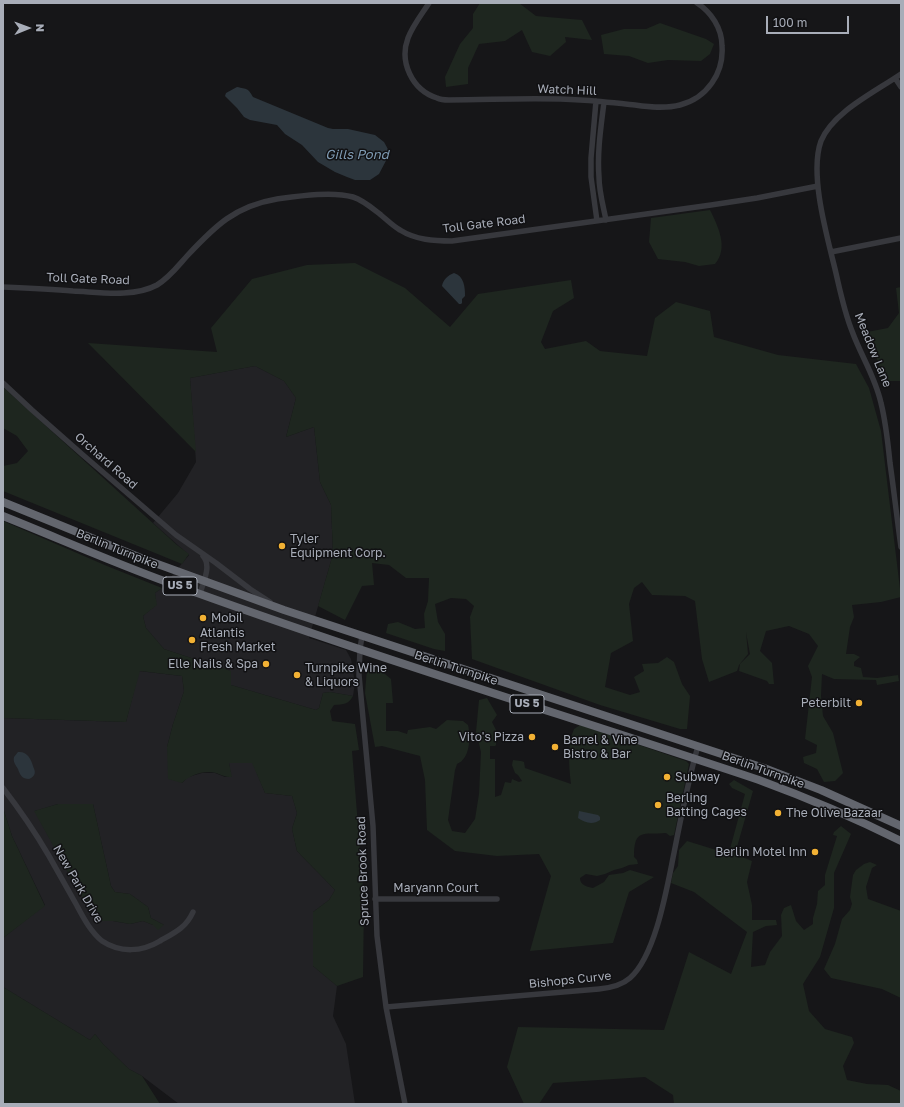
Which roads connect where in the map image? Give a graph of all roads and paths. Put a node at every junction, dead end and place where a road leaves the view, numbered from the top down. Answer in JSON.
{"nodes":[{"id":1,"x":429,"y":3,"type":"edge"},
{"id":2,"x":697,"y":3,"type":"edge"},
{"id":3,"x":901,"y":74,"type":"edge"},
{"id":4,"x":895,"y":78,"type":"junction"},
{"id":5,"x":901,"y":87,"type":"edge"},
{"id":6,"x":596,"y":101,"type":"junction"},
{"id":7,"x":604,"y":102,"type":"junction"},
{"id":8,"x":592,"y":139,"type":"junction"},
{"id":9,"x":600,"y":140,"type":"junction"},
{"id":10,"x":818,"y":186,"type":"junction"},
{"id":11,"x":593,"y":196,"type":"junction"},
{"id":12,"x":601,"y":196,"type":"junction"},
{"id":13,"x":606,"y":220,"type":"junction"},
{"id":14,"x":597,"y":221,"type":"junction"},
{"id":15,"x":901,"y":238,"type":"edge"},
{"id":16,"x":830,"y":252,"type":"junction"},
{"id":17,"x":3,"y":287,"type":"edge"},
{"id":18,"x":3,"y":383,"type":"edge"},
{"id":19,"x":3,"y":502,"type":"edge"},
{"id":20,"x":3,"y":516,"type":"edge"},
{"id":21,"x":901,"y":547,"type":"edge"},
{"id":22,"x":199,"y":551,"type":"junction"},
{"id":23,"x":204,"y":581,"type":"junction"},
{"id":24,"x":200,"y":594,"type":"junction"},
{"id":25,"x":284,"y":610,"type":"junction"},
{"id":26,"x":362,"y":636,"type":"junction"},
{"id":27,"x":360,"y":649,"type":"junction"},
{"id":28,"x":698,"y":746,"type":"junction"},
{"id":29,"x":694,"y":759,"type":"junction"},
{"id":30,"x":3,"y":788,"type":"edge"},
{"id":31,"x":901,"y":826,"type":"edge"},
{"id":32,"x":901,"y":839,"type":"edge"},
{"id":33,"x":375,"y":899,"type":"junction"},
{"id":34,"x":497,"y":899,"type":"dead end"},
{"id":35,"x":193,"y":912,"type":"dead end"},
{"id":36,"x":386,"y":1007,"type":"junction"},
{"id":37,"x":405,"y":1104,"type":"edge"}],
"edges":[{"from":1,"to":6,"type":"street","name":"Watch Hill"},
{"from":2,"to":7,"type":"street","name":"Watch Hill"},
{"from":3,"to":4,"type":"street","name":"Meadow Lane"},
{"from":4,"to":5,"type":"street"},
{"from":4,"to":10,"type":"street","name":"Meadow Lane"},
{"from":6,"to":7,"type":"street","name":"Watch Hill"},
{"from":6,"to":8,"type":"street"},
{"from":7,"to":9,"type":"street"},
{"from":8,"to":9,"type":"street"},
{"from":8,"to":11,"type":"street"},
{"from":9,"to":12,"type":"street"},
{"from":10,"to":13,"type":"street","name":"Toll Gate Road"},
{"from":10,"to":16,"type":"street","name":"Meadow Lane"},
{"from":11,"to":12,"type":"street"},
{"from":11,"to":14,"type":"street"},
{"from":12,"to":13,"type":"street"},
{"from":13,"to":14,"type":"street","name":"Toll Gate Road"},
{"from":14,"to":17,"type":"street","name":"Toll Gate Road"},
{"from":15,"to":16,"type":"street"},
{"from":16,"to":21,"type":"street","name":"Meadow Lane"},
{"from":18,"to":22,"type":"street","name":"Orchard Road"},
{"from":19,"to":23,"type":"highway","name":"Berlin Turnpike","number":"US 5"},
{"from":20,"to":24,"type":"highway","name":"Berlin Turnpike","number":"US 5"},
{"from":22,"to":23,"type":"street","name":"Orchard Road"},
{"from":22,"to":25,"type":"street","name":"Orchard Road"},
{"from":23,"to":24,"type":"street","name":"Orchard Road"},
{"from":23,"to":25,"type":"highway","name":"Berlin Turnpike","number":"US 5"},
{"from":24,"to":27,"type":"highway","name":"Berlin Turnpike","number":"US 5"},
{"from":25,"to":26,"type":"highway","name":"Berlin Turnpike","number":"US 5"},
{"from":26,"to":27,"type":"street","name":"Spruce Brook Road"},
{"from":26,"to":28,"type":"highway","name":"Berlin Turnpike","number":"US 5"},
{"from":27,"to":29,"type":"highway","name":"Berlin Turnpike","number":"US 5"},
{"from":27,"to":33,"type":"street","name":"Spruce Brook Road"},
{"from":28,"to":29,"type":"street","name":"Bishops Curve"},
{"from":28,"to":31,"type":"highway","name":"Berlin Turnpike","number":"US 5"},
{"from":29,"to":32,"type":"highway","name":"Berlin Turnpike","number":"US 5"},
{"from":29,"to":36,"type":"street","name":"Bishops Curve"},
{"from":30,"to":35,"type":"street","name":"New Park Drive"},
{"from":33,"to":34,"type":"street","name":"Maryann Court"},
{"from":33,"to":36,"type":"street","name":"Spruce Brook Road"},
{"from":36,"to":37,"type":"street","name":"Spruce Brook Road"}]}
